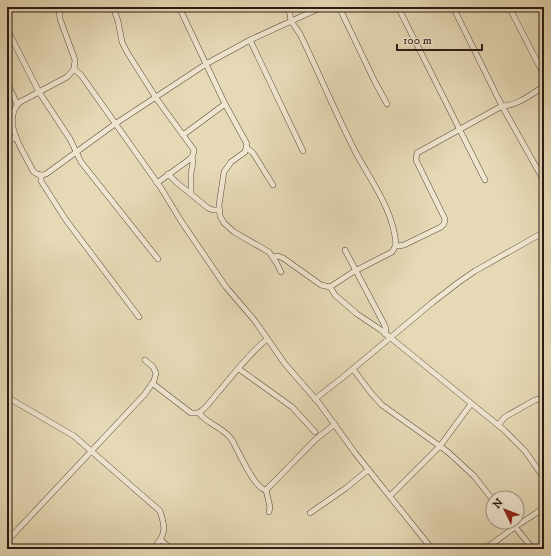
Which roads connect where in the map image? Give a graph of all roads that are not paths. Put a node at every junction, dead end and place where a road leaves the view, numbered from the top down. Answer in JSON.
{"nodes":[{"id":1,"x":59,"y":7,"type":"edge"},
{"id":2,"x":113,"y":7,"type":"edge"},
{"id":3,"x":179,"y":7,"type":"edge"},
{"id":4,"x":287,"y":7,"type":"edge"},
{"id":5,"x":322,"y":7,"type":"edge"},
{"id":6,"x":339,"y":7,"type":"edge"},
{"id":7,"x":398,"y":7,"type":"edge"},
{"id":8,"x":453,"y":7,"type":"edge"},
{"id":9,"x":508,"y":7,"type":"edge"},
{"id":10,"x":292,"y":21,"type":"junction"},
{"id":11,"x":7,"y":29,"type":"edge"},
{"id":12,"x":250,"y":40,"type":"junction"},
{"id":13,"x":206,"y":64,"type":"junction"},
{"id":14,"x":74,"y":69,"type":"junction"},
{"id":15,"x":544,"y":75,"type":"edge"},
{"id":16,"x":7,"y":82,"type":"edge"},
{"id":17,"x":544,"y":86,"type":"edge"},
{"id":18,"x":38,"y":92,"type":"junction"},
{"id":19,"x":156,"y":98,"type":"junction"},
{"id":20,"x":17,"y":104,"type":"junction"},
{"id":21,"x":225,"y":104,"type":"junction"},
{"id":22,"x":387,"y":104,"type":"dead end"},
{"id":23,"x":502,"y":106,"type":"junction"},
{"id":24,"x":116,"y":124,"type":"junction"},
{"id":25,"x":460,"y":129,"type":"junction"},
{"id":26,"x":183,"y":135,"type":"junction"},
{"id":27,"x":16,"y":137,"type":"junction"},
{"id":28,"x":7,"y":142,"type":"edge"},
{"id":29,"x":247,"y":148,"type":"junction"},
{"id":30,"x":303,"y":151,"type":"dead end"},
{"id":31,"x":76,"y":153,"type":"junction"},
{"id":32,"x":192,"y":157,"type":"junction"},
{"id":33,"x":168,"y":174,"type":"junction"},
{"id":34,"x":41,"y":175,"type":"junction"},
{"id":35,"x":543,"y":179,"type":"edge"},
{"id":36,"x":485,"y":180,"type":"dead end"},
{"id":37,"x":157,"y":183,"type":"junction"},
{"id":38,"x":273,"y":185,"type":"dead end"},
{"id":39,"x":191,"y":194,"type":"junction"},
{"id":40,"x":219,"y":210,"type":"junction"},
{"id":41,"x":544,"y":232,"type":"edge"},
{"id":42,"x":396,"y":245,"type":"junction"},
{"id":43,"x":345,"y":250,"type":"dead end"},
{"id":44,"x":273,"y":257,"type":"junction"},
{"id":45,"x":158,"y":259,"type":"dead end"},
{"id":46,"x":356,"y":271,"type":"junction"},
{"id":47,"x":281,"y":272,"type":"dead end"},
{"id":48,"x":330,"y":287,"type":"junction"},
{"id":49,"x":139,"y":317,"type":"dead end"},
{"id":50,"x":385,"y":334,"type":"junction"},
{"id":51,"x":267,"y":339,"type":"junction"},
{"id":52,"x":390,"y":339,"type":"junction"},
{"id":53,"x":145,"y":360,"type":"dead end"},
{"id":54,"x":239,"y":369,"type":"junction"},
{"id":55,"x":353,"y":369,"type":"junction"},
{"id":56,"x":152,"y":384,"type":"junction"},
{"id":57,"x":7,"y":397,"type":"edge"},
{"id":58,"x":315,"y":398,"type":"junction"},
{"id":59,"x":544,"y":400,"type":"edge"},
{"id":60,"x":471,"y":404,"type":"junction"},
{"id":61,"x":199,"y":413,"type":"junction"},
{"id":62,"x":335,"y":424,"type":"junction"},
{"id":63,"x":498,"y":425,"type":"junction"},
{"id":64,"x":315,"y":432,"type":"dead end"},
{"id":65,"x":440,"y":446,"type":"junction"},
{"id":66,"x":93,"y":451,"type":"junction"},
{"id":67,"x":368,"y":470,"type":"junction"},
{"id":68,"x":544,"y":478,"type":"edge"},
{"id":69,"x":266,"y":490,"type":"junction"},
{"id":70,"x":485,"y":491,"type":"edge"},
{"id":71,"x":390,"y":496,"type":"junction"},
{"id":72,"x":544,"y":508,"type":"edge"},
{"id":73,"x":269,"y":512,"type":"dead end"},
{"id":74,"x":310,"y":513,"type":"dead end"},
{"id":75,"x":525,"y":518,"type":"edge"},
{"id":76,"x":506,"y":530,"type":"edge"},
{"id":77,"x":518,"y":530,"type":"edge"},
{"id":78,"x":161,"y":540,"type":"junction"},
{"id":79,"x":7,"y":541,"type":"edge"},
{"id":80,"x":153,"y":549,"type":"edge"},
{"id":81,"x":171,"y":549,"type":"edge"},
{"id":82,"x":432,"y":549,"type":"edge"},
{"id":83,"x":485,"y":549,"type":"edge"},
{"id":84,"x":533,"y":549,"type":"edge"}],
"edges":[{"from":1,"to":14,"type":"street"},
{"from":2,"to":19,"type":"street"},
{"from":3,"to":13,"type":"street"},
{"from":4,"to":10,"type":"street"},
{"from":5,"to":10,"type":"street"},
{"from":6,"to":22,"type":"street"},
{"from":7,"to":25,"type":"street"},
{"from":8,"to":23,"type":"street"},
{"from":9,"to":15,"type":"street"},
{"from":10,"to":12,"type":"street"},
{"from":10,"to":42,"type":"street"},
{"from":11,"to":18,"type":"street"},
{"from":12,"to":13,"type":"street"},
{"from":12,"to":30,"type":"street"},
{"from":13,"to":19,"type":"street"},
{"from":13,"to":21,"type":"street"},
{"from":14,"to":18,"type":"street"},
{"from":14,"to":24,"type":"street"},
{"from":16,"to":20,"type":"street"},
{"from":17,"to":23,"type":"street"},
{"from":18,"to":20,"type":"street"},
{"from":18,"to":31,"type":"street"},
{"from":19,"to":24,"type":"street"},
{"from":19,"to":26,"type":"street"},
{"from":20,"to":27,"type":"street"},
{"from":21,"to":26,"type":"street"},
{"from":21,"to":29,"type":"street"},
{"from":23,"to":25,"type":"street"},
{"from":23,"to":35,"type":"street"},
{"from":24,"to":31,"type":"street"},
{"from":24,"to":37,"type":"street"},
{"from":25,"to":36,"type":"street"},
{"from":25,"to":42,"type":"street"},
{"from":26,"to":32,"type":"street"},
{"from":27,"to":28,"type":"street"},
{"from":27,"to":34,"type":"street"},
{"from":29,"to":38,"type":"street"},
{"from":29,"to":40,"type":"street"},
{"from":31,"to":34,"type":"street"},
{"from":31,"to":45,"type":"street"},
{"from":32,"to":33,"type":"street"},
{"from":32,"to":39,"type":"street"},
{"from":33,"to":37,"type":"street"},
{"from":33,"to":39,"type":"street"},
{"from":34,"to":49,"type":"street"},
{"from":37,"to":51,"type":"street"},
{"from":39,"to":40,"type":"street"},
{"from":40,"to":44,"type":"street"},
{"from":41,"to":52,"type":"street"},
{"from":42,"to":46,"type":"street"},
{"from":43,"to":46,"type":"street"},
{"from":44,"to":47,"type":"street"},
{"from":44,"to":48,"type":"street"},
{"from":46,"to":48,"type":"street"},
{"from":46,"to":50,"type":"street"},
{"from":48,"to":50,"type":"street"},
{"from":50,"to":52,"type":"street"},
{"from":51,"to":54,"type":"street"},
{"from":51,"to":58,"type":"street"},
{"from":52,"to":55,"type":"street"},
{"from":52,"to":60,"type":"street"},
{"from":53,"to":56,"type":"street"},
{"from":54,"to":61,"type":"street"},
{"from":54,"to":64,"type":"street"},
{"from":55,"to":58,"type":"street"},
{"from":55,"to":65,"type":"street"},
{"from":56,"to":61,"type":"street"},
{"from":56,"to":66,"type":"street"},
{"from":57,"to":66,"type":"street"},
{"from":58,"to":62,"type":"street"},
{"from":59,"to":63,"type":"street"},
{"from":60,"to":63,"type":"street"},
{"from":60,"to":65,"type":"street"},
{"from":61,"to":69,"type":"street"},
{"from":62,"to":67,"type":"street"},
{"from":62,"to":69,"type":"street"},
{"from":63,"to":68,"type":"street"},
{"from":65,"to":70,"type":"street"},
{"from":65,"to":71,"type":"street"},
{"from":66,"to":78,"type":"street"},
{"from":66,"to":79,"type":"street"},
{"from":67,"to":71,"type":"street"},
{"from":67,"to":74,"type":"street"},
{"from":69,"to":73,"type":"street"},
{"from":71,"to":82,"type":"street"},
{"from":72,"to":75,"type":"street"},
{"from":76,"to":83,"type":"street"},
{"from":77,"to":84,"type":"street"},
{"from":78,"to":80,"type":"street"},
{"from":78,"to":81,"type":"street"}]}
